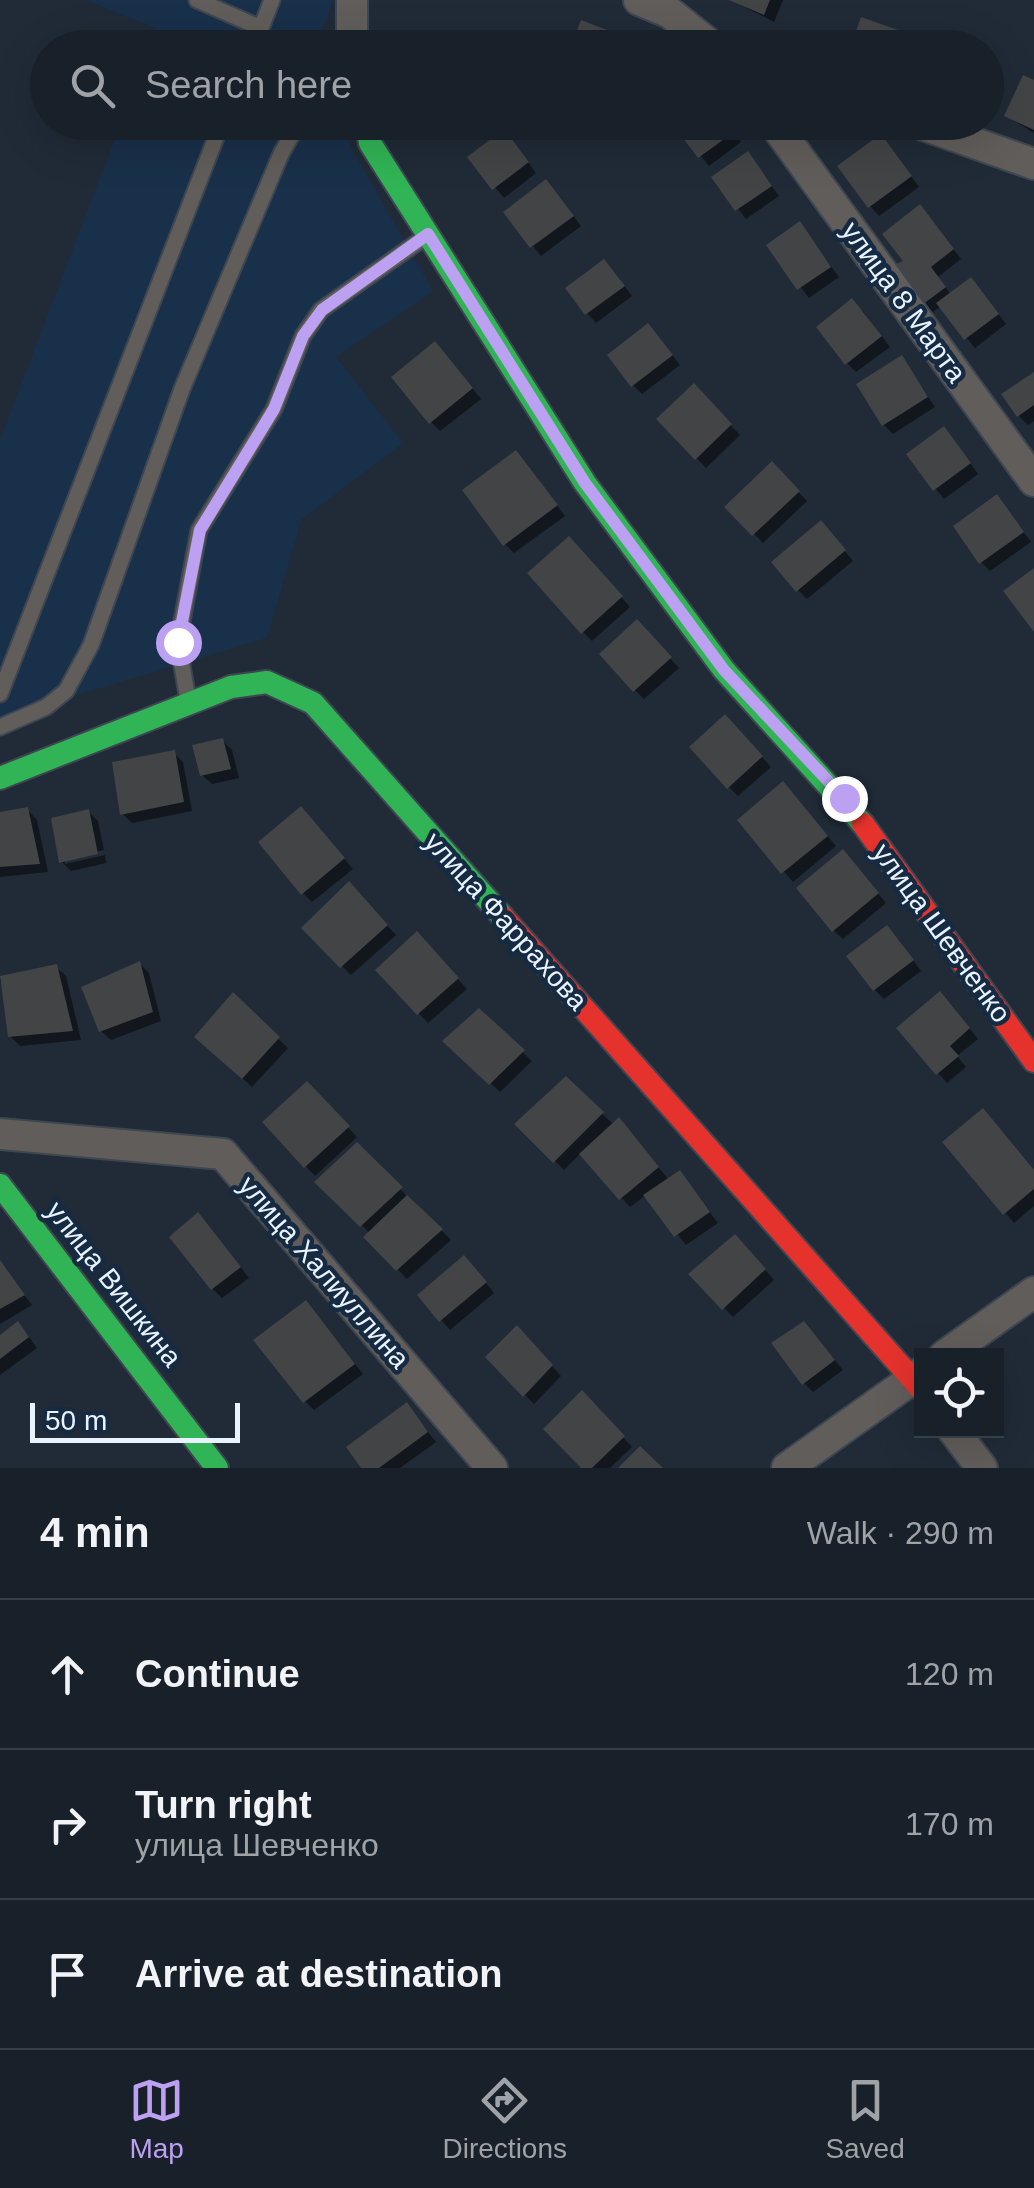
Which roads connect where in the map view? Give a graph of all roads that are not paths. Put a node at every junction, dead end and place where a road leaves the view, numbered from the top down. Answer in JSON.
{"nodes":[{"id":1,"x":198,"y":0,"type":"edge"},
{"id":2,"x":272,"y":0,"type":"edge"},
{"id":3,"x":352,"y":0,"type":"edge"},
{"id":4,"x":638,"y":0,"type":"edge"},
{"id":5,"x":261,"y":28,"type":"joint"},
{"id":6,"x":352,"y":30,"type":"edge"},
{"id":7,"x":691,"y":30,"type":"edge"},
{"id":8,"x":215,"y":140,"type":"edge"},
{"id":9,"x":289,"y":140,"type":"edge"},
{"id":10,"x":370,"y":140,"type":"edge"},
{"id":11,"x":786,"y":140,"type":"edge"},
{"id":12,"x":966,"y":140,"type":"edge"},
{"id":13,"x":1034,"y":164,"type":"edge"},
{"id":14,"x":428,"y":234,"type":"junction"},
{"id":15,"x":1034,"y":481,"type":"edge"},
{"id":16,"x":0,"y":694,"type":"edge"},
{"id":17,"x":188,"y":700,"type":"junction"},
{"id":18,"x":0,"y":728,"type":"edge"},
{"id":19,"x":0,"y":778,"type":"edge"},
{"id":20,"x":1034,"y":1061,"type":"edge"},
{"id":21,"x":0,"y":1134,"type":"edge"},
{"id":22,"x":0,"y":1185,"type":"edge"},
{"id":23,"x":1034,"y":1292,"type":"edge"},
{"id":24,"x":955,"y":1348,"type":"edge"},
{"id":25,"x":914,"y":1376,"type":"edge"},
{"id":26,"x":914,"y":1383,"type":"edge"},
{"id":27,"x":959,"y":1438,"type":"edge"},
{"id":28,"x":217,"y":1468,"type":"edge"},
{"id":29,"x":492,"y":1468,"type":"edge"},
{"id":30,"x":787,"y":1468,"type":"edge"},
{"id":31,"x":982,"y":1468,"type":"edge"}],
"edges":[{"from":1,"to":5,"type":"lane"},
{"from":2,"to":5,"type":"lane"},
{"from":3,"to":6,"type":"street"},
{"from":4,"to":7,"type":"street"},
{"from":8,"to":16,"type":"lane"},
{"from":9,"to":18,"type":"lane"},
{"from":10,"to":14,"type":"street","name":"улица Шевченко"},
{"from":11,"to":15,"type":"street","name":"улица 8 Марта"},
{"from":12,"to":13,"type":"street"},
{"from":14,"to":17,"type":"lane"},
{"from":14,"to":20,"type":"street","name":"улица Шевченко"},
{"from":17,"to":19,"type":"street","name":"улица Фаррахова"},
{"from":17,"to":25,"type":"street","name":"улица Фаррахова"},
{"from":21,"to":29,"type":"street","name":"улица Халиуллина"},
{"from":22,"to":28,"type":"street","name":"улица Вишкина"},
{"from":23,"to":24,"type":"street"},
{"from":26,"to":30,"type":"street"},
{"from":27,"to":31,"type":"street"}]}
